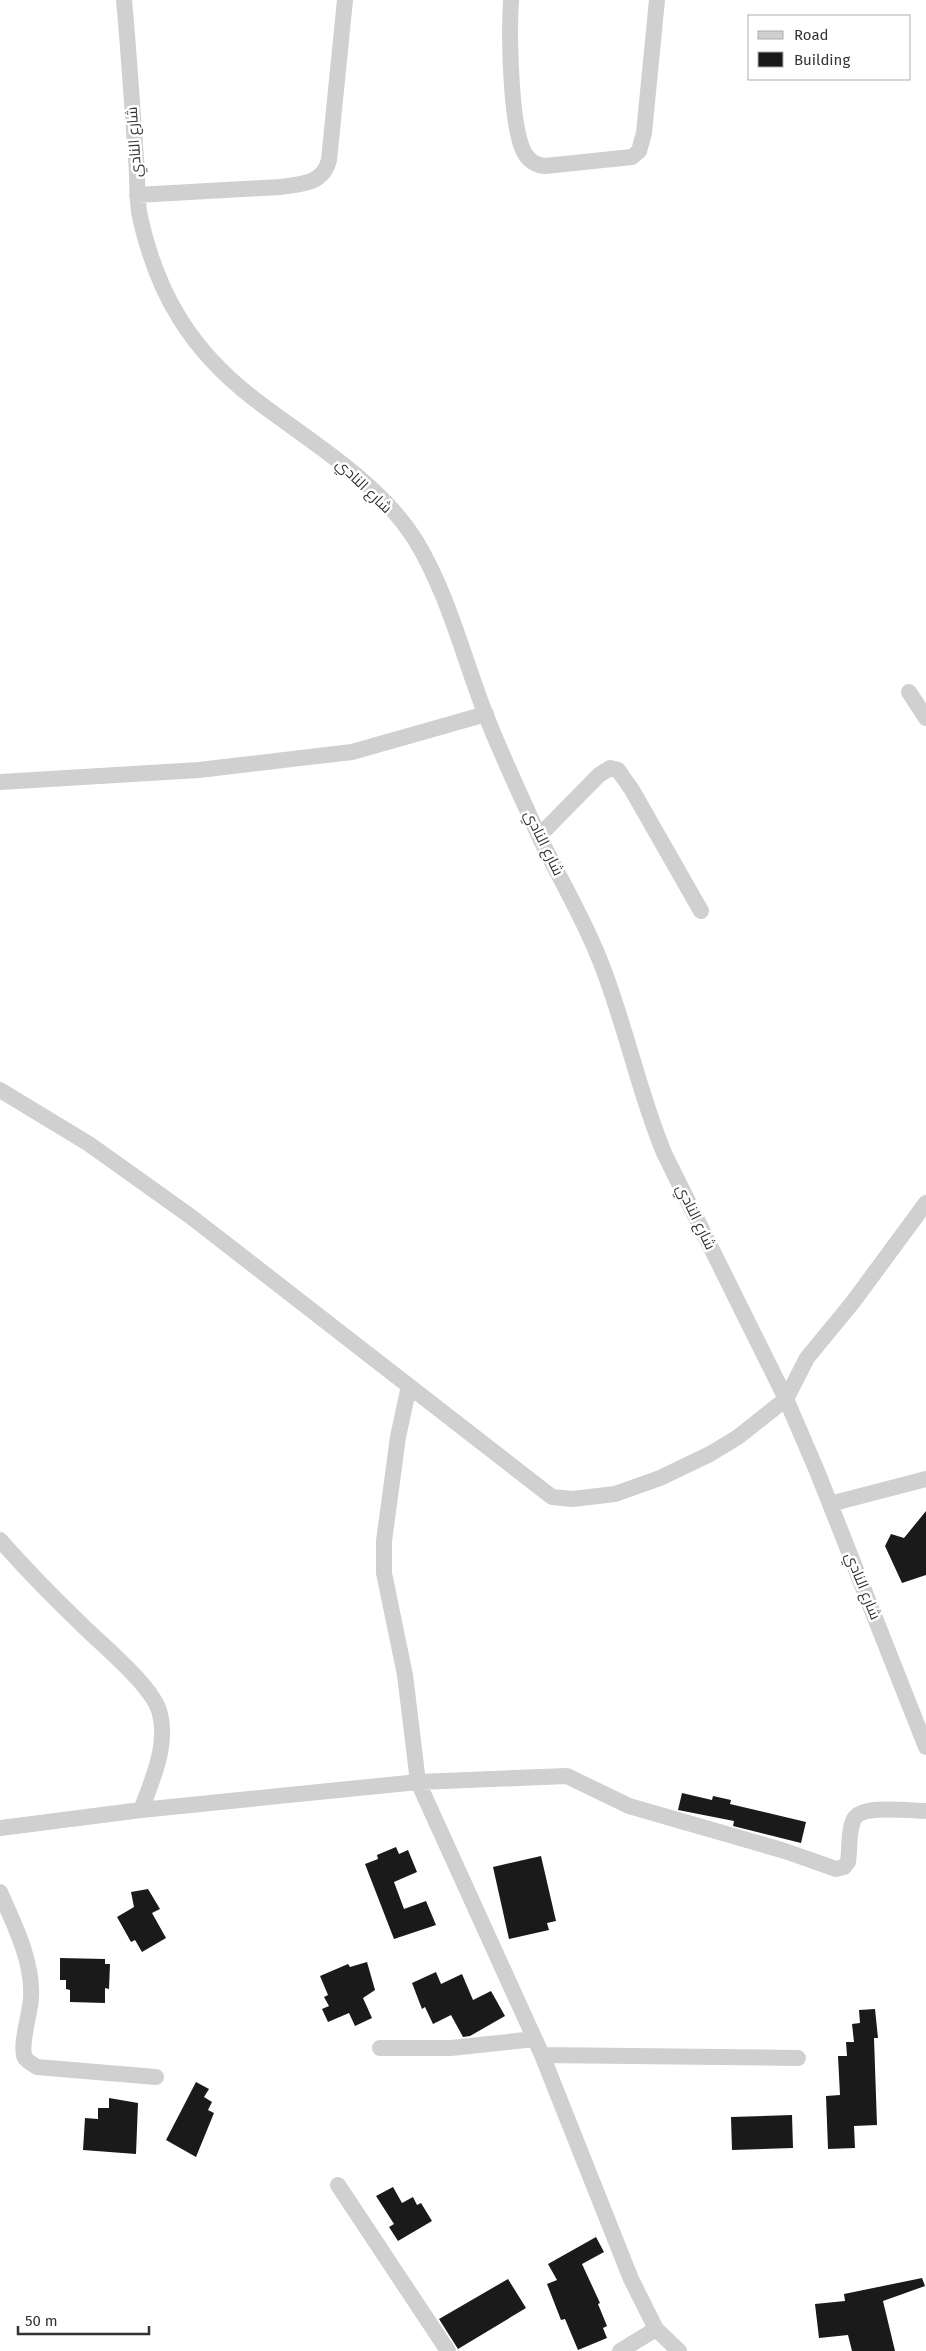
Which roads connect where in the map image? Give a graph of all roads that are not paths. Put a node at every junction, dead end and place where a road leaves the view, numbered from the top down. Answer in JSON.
{"nodes":[{"id":1,"x":124,"y":0,"type":"edge"},
{"id":2,"x":345,"y":0,"type":"edge"},
{"id":3,"x":511,"y":0,"type":"edge"},
{"id":4,"x":657,"y":0,"type":"edge"},
{"id":5,"x":137,"y":195,"type":"junction"},
{"id":6,"x":909,"y":692,"type":"dead end"},
{"id":7,"x":486,"y":714,"type":"junction"},
{"id":8,"x":926,"y":718,"type":"edge"},
{"id":9,"x":0,"y":782,"type":"edge"},
{"id":10,"x":539,"y":836,"type":"junction"},
{"id":11,"x":701,"y":911,"type":"dead end"},
{"id":12,"x":0,"y":1090,"type":"edge"},
{"id":13,"x":926,"y":1203,"type":"edge"},
{"id":14,"x":409,"y":1386,"type":"junction"},
{"id":15,"x":786,"y":1400,"type":"junction"},
{"id":16,"x":926,"y":1479,"type":"edge"},
{"id":17,"x":830,"y":1504,"type":"junction"},
{"id":18,"x":0,"y":1540,"type":"edge"},
{"id":19,"x":926,"y":1747,"type":"edge"},
{"id":20,"x":418,"y":1782,"type":"junction"},
{"id":21,"x":141,"y":1810,"type":"junction"},
{"id":22,"x":926,"y":1811,"type":"edge"},
{"id":23,"x":0,"y":1828,"type":"edge"},
{"id":24,"x":0,"y":1892,"type":"edge"},
{"id":25,"x":535,"y":2039,"type":"junction"},
{"id":26,"x":380,"y":2048,"type":"dead end"},
{"id":27,"x":542,"y":2055,"type":"junction"},
{"id":28,"x":798,"y":2058,"type":"dead end"},
{"id":29,"x":156,"y":2077,"type":"dead end"},
{"id":30,"x":338,"y":2184,"type":"dead end"},
{"id":31,"x":656,"y":2329,"type":"junction"},
{"id":32,"x":448,"y":2351,"type":"edge"},
{"id":33,"x":620,"y":2351,"type":"edge"},
{"id":34,"x":679,"y":2351,"type":"edge"}],
"edges":[{"from":1,"to":5,"type":"street","name":"شارع النادي"},
{"from":2,"to":5,"type":"street"},
{"from":3,"to":4,"type":"street"},
{"from":5,"to":7,"type":"street","name":"شارع النادي"},
{"from":6,"to":8,"type":"street"},
{"from":7,"to":9,"type":"street"},
{"from":7,"to":10,"type":"street","name":"شارع النادي"},
{"from":10,"to":11,"type":"street"},
{"from":10,"to":15,"type":"street","name":"شارع النادي"},
{"from":12,"to":14,"type":"street"},
{"from":13,"to":15,"type":"street"},
{"from":14,"to":15,"type":"street"},
{"from":14,"to":20,"type":"street"},
{"from":15,"to":17,"type":"street","name":"شارع النادي"},
{"from":16,"to":17,"type":"street"},
{"from":17,"to":19,"type":"street","name":"شارع النادي"},
{"from":18,"to":21,"type":"street"},
{"from":20,"to":21,"type":"street"},
{"from":20,"to":22,"type":"street"},
{"from":20,"to":25,"type":"street"},
{"from":21,"to":23,"type":"street"},
{"from":24,"to":29,"type":"street"},
{"from":25,"to":26,"type":"street"},
{"from":25,"to":27,"type":"street"},
{"from":27,"to":28,"type":"street"},
{"from":27,"to":31,"type":"street"},
{"from":30,"to":32,"type":"street"},
{"from":31,"to":33,"type":"street"},
{"from":31,"to":34,"type":"street"}]}
